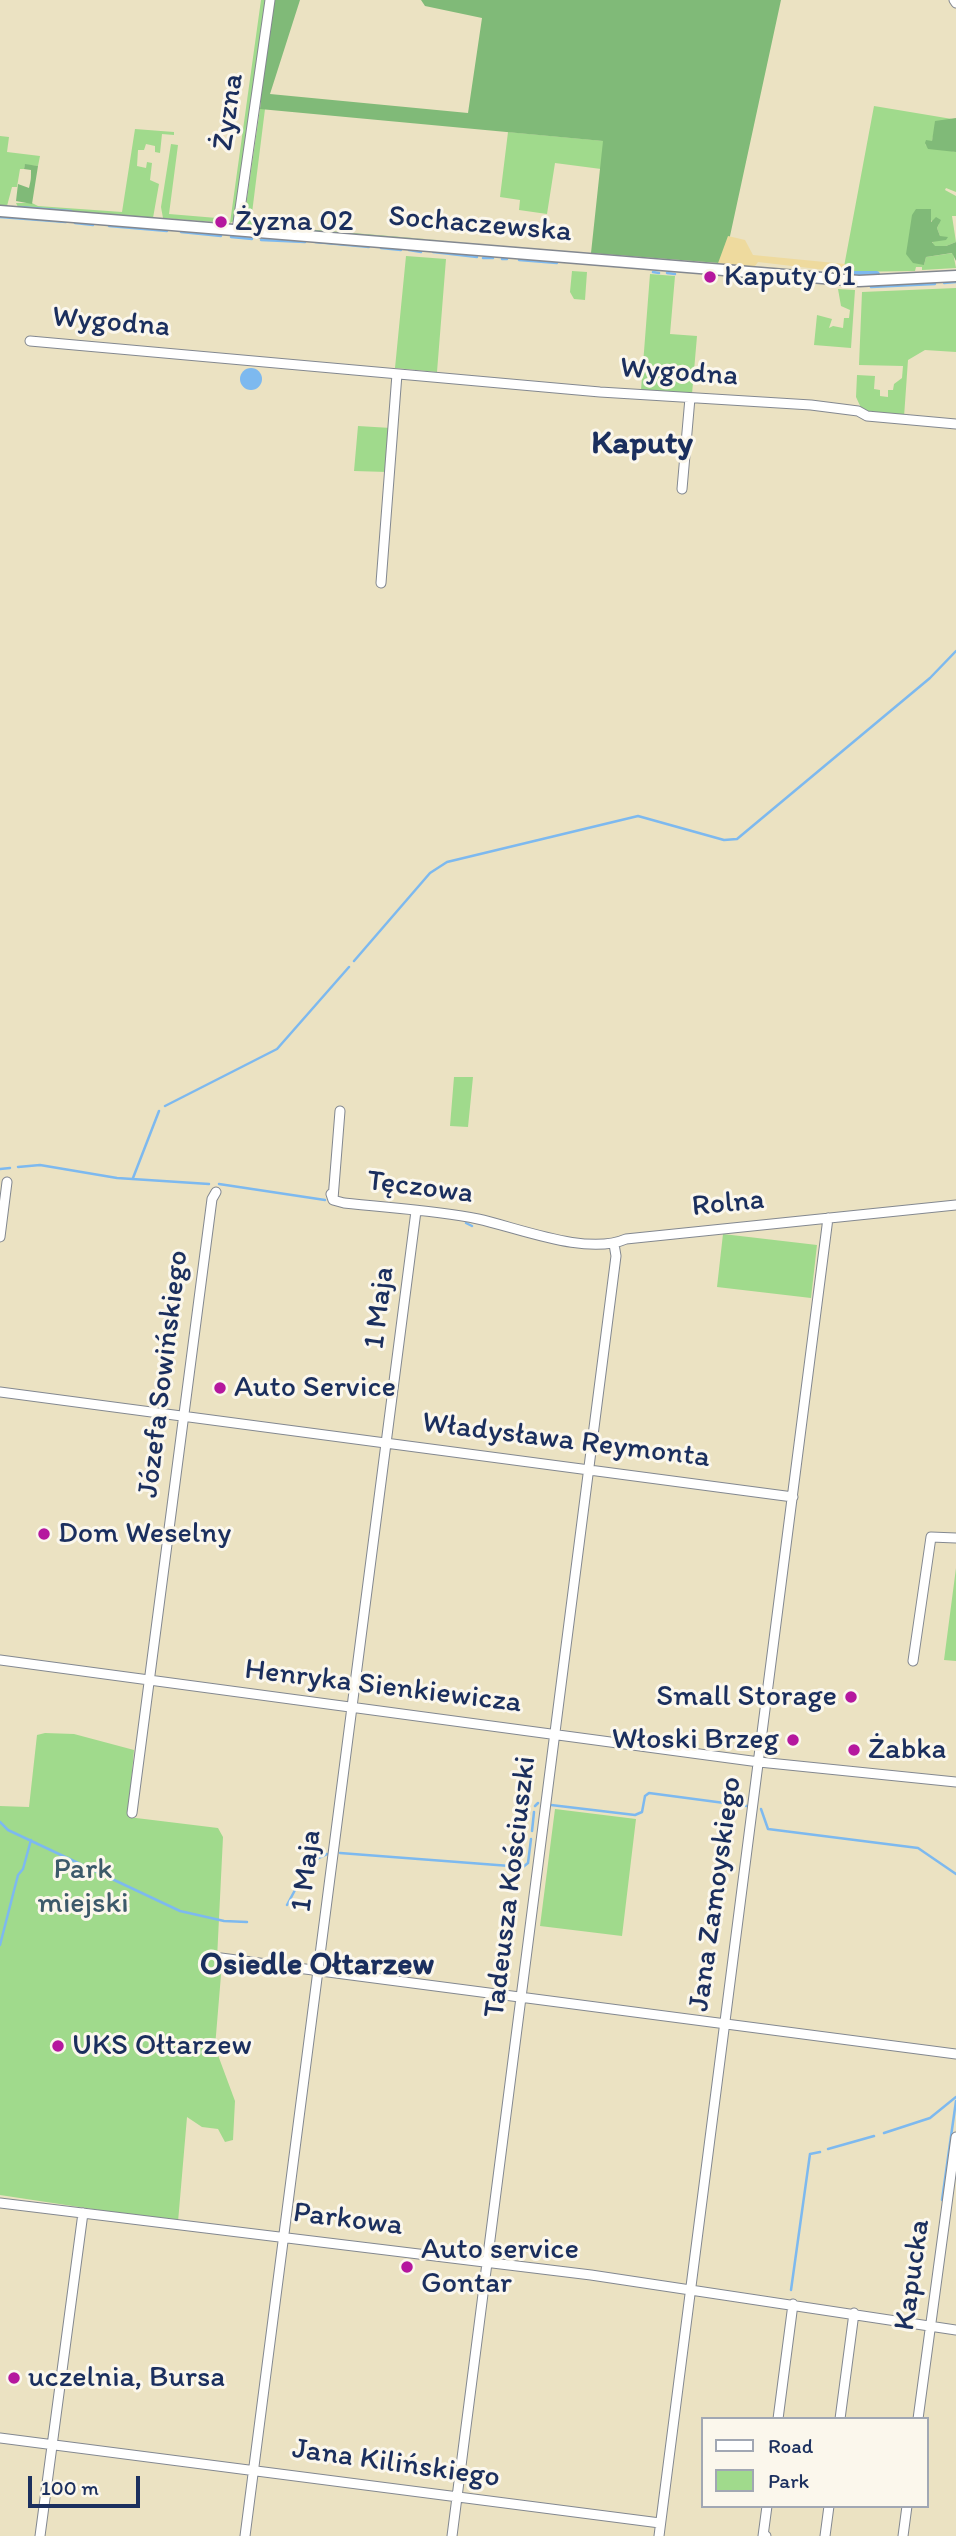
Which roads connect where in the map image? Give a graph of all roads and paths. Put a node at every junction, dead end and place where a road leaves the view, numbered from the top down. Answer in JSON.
{"nodes":[{"id":1,"x":270,"y":0,"type":"edge"},
{"id":2,"x":0,"y":211,"type":"edge"},
{"id":3,"x":237,"y":230,"type":"junction"},
{"id":4,"x":956,"y":276,"type":"edge"},
{"id":5,"x":30,"y":341,"type":"dead end"},
{"id":6,"x":397,"y":374,"type":"junction"},
{"id":7,"x":690,"y":398,"type":"junction"},
{"id":8,"x":956,"y":424,"type":"edge"},
{"id":9,"x":682,"y":489,"type":"dead end"},
{"id":10,"x":381,"y":583,"type":"dead end"},
{"id":11,"x":340,"y":1111,"type":"dead end"},
{"id":12,"x":7,"y":1182,"type":"dead end"},
{"id":13,"x":216,"y":1192,"type":"dead end"},
{"id":14,"x":956,"y":1205,"type":"edge"},
{"id":15,"x":416,"y":1211,"type":"junction"},
{"id":16,"x":828,"y":1218,"type":"junction"},
{"id":17,"x":507,"y":1227,"type":"joint"},
{"id":18,"x":0,"y":1237,"type":"edge"},
{"id":19,"x":614,"y":1244,"type":"junction"},
{"id":20,"x":0,"y":1392,"type":"edge"},
{"id":21,"x":183,"y":1417,"type":"junction"},
{"id":22,"x":387,"y":1443,"type":"junction"},
{"id":23,"x":589,"y":1469,"type":"junction"},
{"id":24,"x":793,"y":1497,"type":"junction"},
{"id":25,"x":956,"y":1538,"type":"edge"},
{"id":26,"x":0,"y":1660,"type":"edge"},
{"id":27,"x":913,"y":1661,"type":"dead end"},
{"id":28,"x":149,"y":1680,"type":"junction"},
{"id":29,"x":353,"y":1708,"type":"junction"},
{"id":30,"x":554,"y":1734,"type":"junction"},
{"id":31,"x":759,"y":1762,"type":"junction"},
{"id":32,"x":956,"y":1782,"type":"edge"},
{"id":33,"x":132,"y":1813,"type":"dead end"},
{"id":34,"x":221,"y":1958,"type":"dead end"},
{"id":35,"x":319,"y":1972,"type":"junction"},
{"id":36,"x":522,"y":1998,"type":"junction"},
{"id":37,"x":723,"y":2024,"type":"junction"},
{"id":38,"x":956,"y":2054,"type":"edge"},
{"id":39,"x":956,"y":2137,"type":"edge"},
{"id":40,"x":952,"y":2196,"type":"edge"},
{"id":41,"x":0,"y":2203,"type":"edge"},
{"id":42,"x":83,"y":2213,"type":"junction"},
{"id":43,"x":284,"y":2237,"type":"junction"},
{"id":44,"x":487,"y":2262,"type":"junction"},
{"id":45,"x":690,"y":2289,"type":"junction"},
{"id":46,"x":793,"y":2304,"type":"junction"},
{"id":47,"x":854,"y":2313,"type":"junction"},
{"id":48,"x":930,"y":2326,"type":"junction"},
{"id":49,"x":956,"y":2330,"type":"edge"},
{"id":50,"x":778,"y":2417,"type":"edge"},
{"id":51,"x":840,"y":2417,"type":"edge"},
{"id":52,"x":918,"y":2417,"type":"edge"},
{"id":53,"x":0,"y":2438,"type":"edge"},
{"id":54,"x":52,"y":2444,"type":"junction"},
{"id":55,"x":254,"y":2469,"type":"junction"},
{"id":56,"x":457,"y":2498,"type":"junction"},
{"id":57,"x":767,"y":2508,"type":"edge"},
{"id":58,"x":829,"y":2508,"type":"edge"},
{"id":59,"x":907,"y":2508,"type":"edge"},
{"id":60,"x":660,"y":2523,"type":"junction"},
{"id":61,"x":40,"y":2536,"type":"edge"},
{"id":62,"x":245,"y":2536,"type":"edge"},
{"id":63,"x":452,"y":2536,"type":"edge"},
{"id":64,"x":659,"y":2536,"type":"edge"},
{"id":65,"x":764,"y":2536,"type":"edge"},
{"id":66,"x":825,"y":2536,"type":"edge"},
{"id":67,"x":903,"y":2536,"type":"edge"}],
"edges":[{"from":1,"to":3,"type":"street","name":"Żyzna"},
{"from":2,"to":3,"type":"street","name":"Sochaczewska"},
{"from":3,"to":4,"type":"street","name":"Sochaczewska"},
{"from":5,"to":6,"type":"street","name":"Wygodna"},
{"from":6,"to":7,"type":"street","name":"Wygodna"},
{"from":6,"to":10,"type":"street"},
{"from":7,"to":8,"type":"street","name":"Wygodna"},
{"from":7,"to":9,"type":"street"},
{"from":11,"to":15,"type":"street","name":"Tęczowa"},
{"from":12,"to":18,"type":"street"},
{"from":13,"to":21,"type":"street","name":"Józefa Sowińskiego"},
{"from":14,"to":16,"type":"street","name":"Rolna"},
{"from":15,"to":17,"type":"street","name":"Tęczowa"},
{"from":15,"to":22,"type":"street","name":"1 Maja"},
{"from":16,"to":19,"type":"street","name":"Rolna"},
{"from":16,"to":24,"type":"street","name":"Jana Zamoyskiego"},
{"from":17,"to":19,"type":"street","name":"Rolna"},
{"from":19,"to":23,"type":"street","name":"Tadeusza Kościuszki"},
{"from":20,"to":21,"type":"street","name":"Władysława Reymonta"},
{"from":21,"to":22,"type":"street","name":"Władysława Reymonta"},
{"from":21,"to":28,"type":"street","name":"Józefa Sowińskiego"},
{"from":22,"to":23,"type":"street","name":"Władysława Reymonta"},
{"from":22,"to":29,"type":"street","name":"1 Maja"},
{"from":23,"to":24,"type":"street","name":"Władysława Reymonta"},
{"from":23,"to":30,"type":"street","name":"Tadeusza Kościuszki"},
{"from":24,"to":31,"type":"street","name":"Jana Zamoyskiego"},
{"from":25,"to":27,"type":"street"},
{"from":26,"to":28,"type":"street","name":"Henryka Sienkiewicza"},
{"from":28,"to":29,"type":"street","name":"Henryka Sienkiewicza"},
{"from":28,"to":33,"type":"street","name":"Józefa Sowińskiego"},
{"from":29,"to":30,"type":"street","name":"Henryka Sienkiewicza"},
{"from":29,"to":35,"type":"street","name":"1 Maja"},
{"from":30,"to":31,"type":"street","name":"Henryka Sienkiewicza"},
{"from":30,"to":36,"type":"street","name":"Tadeusza Kościuszki"},
{"from":31,"to":32,"type":"street","name":"Henryka Sienkiewicza"},
{"from":31,"to":37,"type":"street","name":"Jana Zamoyskiego"},
{"from":34,"to":35,"type":"street"},
{"from":35,"to":36,"type":"street"},
{"from":35,"to":43,"type":"street","name":"1 Maja"},
{"from":36,"to":37,"type":"street"},
{"from":36,"to":44,"type":"street","name":"Tadeusza Kościuszki"},
{"from":37,"to":38,"type":"street"},
{"from":37,"to":45,"type":"street","name":"Jana Zamoyskiego"},
{"from":39,"to":40,"type":"street","name":"Kapucka"},
{"from":40,"to":48,"type":"street","name":"Kapucka"},
{"from":41,"to":42,"type":"street","name":"Parkowa"},
{"from":42,"to":43,"type":"street","name":"Parkowa"},
{"from":42,"to":54,"type":"street"},
{"from":43,"to":44,"type":"street","name":"Parkowa"},
{"from":43,"to":55,"type":"street","name":"1 Maja"},
{"from":44,"to":45,"type":"street","name":"Parkowa"},
{"from":44,"to":56,"type":"street","name":"Tadeusza Kościuszki"},
{"from":45,"to":46,"type":"street","name":"Parkowa"},
{"from":45,"to":60,"type":"street","name":"Jana Zamoyskiego"},
{"from":46,"to":47,"type":"street","name":"Parkowa"},
{"from":46,"to":50,"type":"street"},
{"from":47,"to":48,"type":"street","name":"Parkowa"},
{"from":47,"to":51,"type":"street"},
{"from":48,"to":49,"type":"street","name":"Parkowa"},
{"from":48,"to":52,"type":"street","name":"Kapucka"},
{"from":53,"to":54,"type":"street","name":"Jana Kilińskiego"},
{"from":54,"to":55,"type":"street","name":"Jana Kilińskiego"},
{"from":54,"to":61,"type":"street"},
{"from":55,"to":56,"type":"street","name":"Jana Kilińskiego"},
{"from":55,"to":62,"type":"street","name":"1 Maja"},
{"from":56,"to":60,"type":"street","name":"Jana Kilińskiego"},
{"from":56,"to":63,"type":"street","name":"Tadeusza Kościuszki"},
{"from":57,"to":65,"type":"street"},
{"from":58,"to":66,"type":"street"},
{"from":59,"to":67,"type":"street"},
{"from":60,"to":64,"type":"street","name":"Jana Zamoyskiego"}]}
